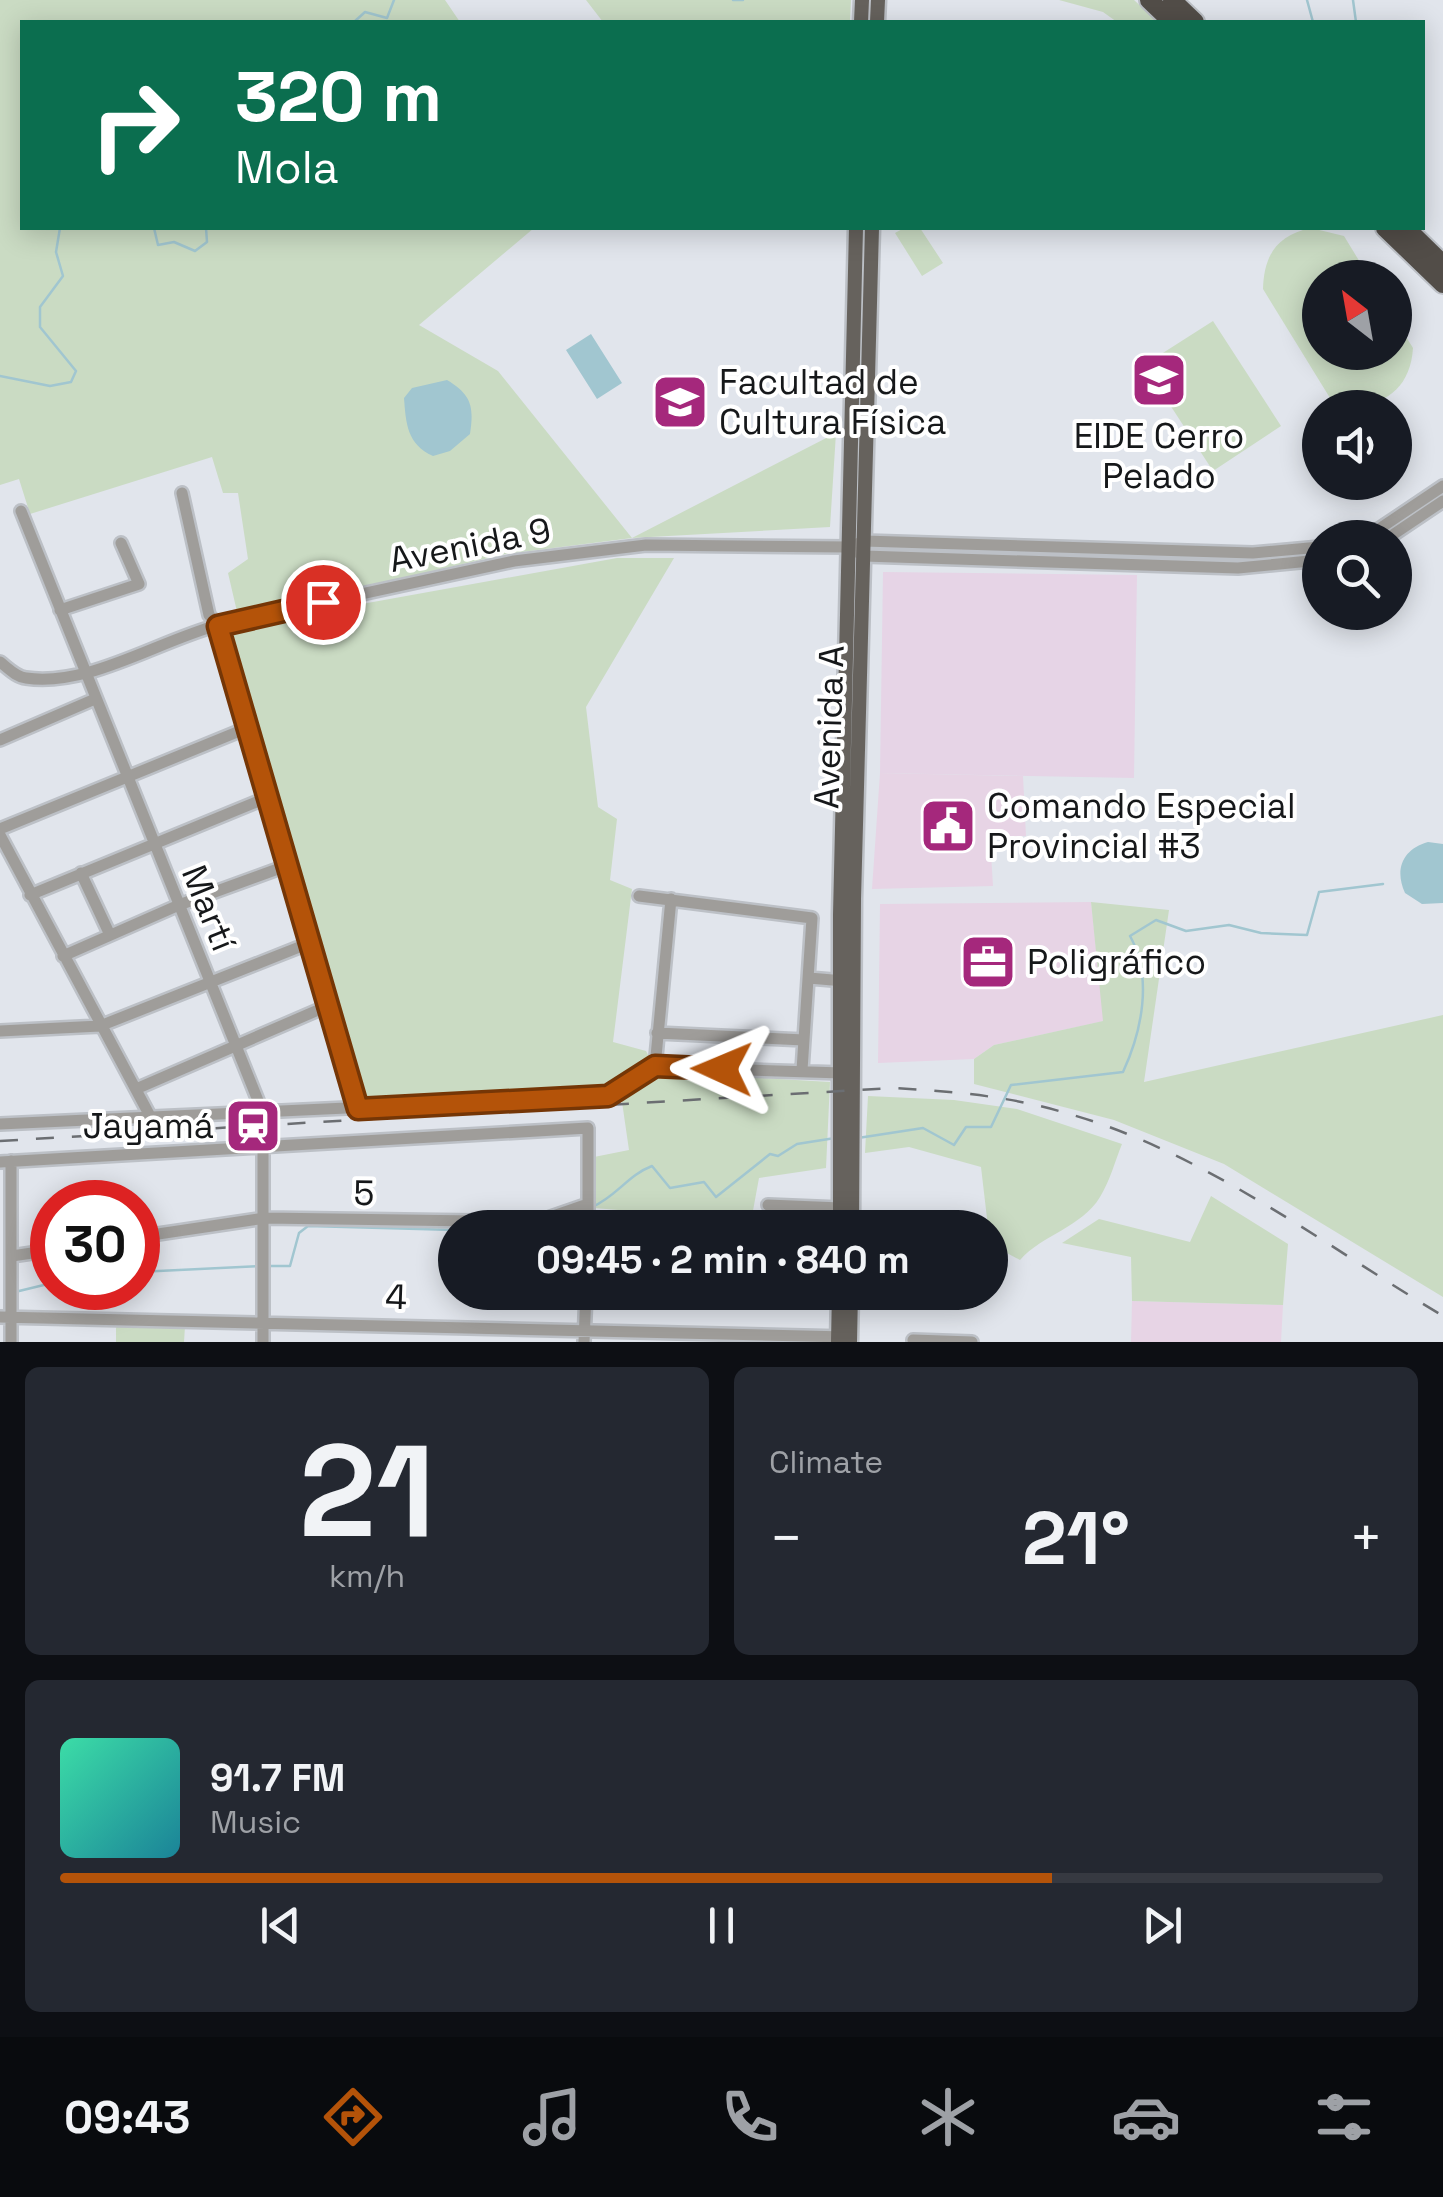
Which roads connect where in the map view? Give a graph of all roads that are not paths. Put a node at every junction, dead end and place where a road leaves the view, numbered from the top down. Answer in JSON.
{"nodes":[{"id":1,"x":1149,"y":0,"type":"edge"},
{"id":2,"x":1172,"y":0,"type":"edge"},
{"id":3,"x":1170,"y":20,"type":"edge"},
{"id":4,"x":1193,"y":20,"type":"edge"},
{"id":5,"x":856,"y":230,"type":"edge"},
{"id":6,"x":872,"y":230,"type":"edge"},
{"id":7,"x":1387,"y":230,"type":"edge"},
{"id":8,"x":1408,"y":230,"type":"edge"},
{"id":9,"x":1443,"y":264,"type":"edge"},
{"id":10,"x":1443,"y":284,"type":"edge"},
{"id":11,"x":868,"y":380,"type":"junction"},
{"id":12,"x":852,"y":391,"type":"junction"},
{"id":13,"x":1443,"y":486,"type":"edge"},
{"id":14,"x":182,"y":493,"type":"dead end"},
{"id":15,"x":1443,"y":501,"type":"edge"},
{"id":16,"x":1424,"y":507,"type":"junction"},
{"id":17,"x":21,"y":511,"type":"dead end"},
{"id":18,"x":1397,"y":520,"type":"edge"},
{"id":19,"x":1409,"y":520,"type":"edge"},
{"id":20,"x":121,"y":543,"type":"dead end"},
{"id":21,"x":859,"y":548,"type":"junction"},
{"id":22,"x":1150,"y":549,"type":"junction"},
{"id":23,"x":1302,"y":549,"type":"edge"},
{"id":24,"x":1302,"y":562,"type":"edge"},
{"id":25,"x":1149,"y":564,"type":"junction"},
{"id":26,"x":60,"y":610,"type":"junction"},
{"id":27,"x":218,"y":626,"type":"junction"},
{"id":28,"x":0,"y":662,"type":"edge"},
{"id":29,"x":85,"y":677,"type":"junction"},
{"id":30,"x":95,"y":699,"type":"junction"},
{"id":31,"x":246,"y":728,"type":"junction"},
{"id":32,"x":0,"y":740,"type":"edge"},
{"id":33,"x":128,"y":777,"type":"junction"},
{"id":34,"x":266,"y":798,"type":"junction"},
{"id":35,"x":0,"y":832,"type":"edge"},
{"id":36,"x":153,"y":842,"type":"junction"},
{"id":37,"x":286,"y":866,"type":"junction"},
{"id":38,"x":82,"y":873,"type":"junction"},
{"id":39,"x":30,"y":895,"type":"junction"},
{"id":40,"x":638,"y":896,"type":"dead end"},
{"id":41,"x":671,"y":899,"type":"junction"},
{"id":42,"x":179,"y":905,"type":"junction"},
{"id":43,"x":110,"y":935,"type":"junction"},
{"id":44,"x":308,"y":944,"type":"junction"},
{"id":45,"x":63,"y":956,"type":"junction"},
{"id":46,"x":809,"y":978,"type":"junction"},
{"id":47,"x":846,"y":981,"type":"junction"},
{"id":48,"x":210,"y":982,"type":"junction"},
{"id":49,"x":326,"y":1008,"type":"junction"},
{"id":50,"x":100,"y":1026,"type":"junction"},
{"id":51,"x":0,"y":1031,"type":"edge"},
{"id":52,"x":657,"y":1033,"type":"junction"},
{"id":53,"x":804,"y":1040,"type":"junction"},
{"id":54,"x":237,"y":1044,"type":"junction"},
{"id":55,"x":655,"y":1066,"type":"junction"},
{"id":56,"x":802,"y":1070,"type":"junction"},
{"id":57,"x":842,"y":1073,"type":"junction"},
{"id":58,"x":136,"y":1090,"type":"junction"},
{"id":59,"x":358,"y":1109,"type":"junction"},
{"id":60,"x":263,"y":1113,"type":"junction"},
{"id":61,"x":150,"y":1116,"type":"junction"},
{"id":62,"x":0,"y":1124,"type":"edge"},
{"id":63,"x":847,"y":1138,"type":"junction"},
{"id":64,"x":265,"y":1144,"type":"junction"},
{"id":65,"x":6,"y":1162,"type":"edge"},
{"id":66,"x":768,"y":1205,"type":"dead end"},
{"id":67,"x":840,"y":1208,"type":"joint"},
{"id":68,"x":588,"y":1210,"type":"edge"},
{"id":69,"x":851,"y":1210,"type":"edge"},
{"id":70,"x":265,"y":1218,"type":"junction"},
{"id":71,"x":438,"y":1222,"type":"edge"},
{"id":72,"x":160,"y":1234,"type":"edge"},
{"id":73,"x":30,"y":1253,"type":"edge"},
{"id":74,"x":12,"y":1256,"type":"junction"},
{"id":75,"x":586,"y":1310,"type":"edge"},
{"id":76,"x":841,"y":1310,"type":"edge"},
{"id":77,"x":848,"y":1310,"type":"edge"},
{"id":78,"x":6,"y":1317,"type":"edge"},
{"id":79,"x":264,"y":1321,"type":"junction"},
{"id":80,"x":585,"y":1336,"type":"edge"},
{"id":81,"x":844,"y":1339,"type":"edge"},
{"id":82,"x":914,"y":1340,"type":"edge"},
{"id":83,"x":11,"y":1342,"type":"edge"},
{"id":84,"x":263,"y":1342,"type":"edge"},
{"id":85,"x":972,"y":1342,"type":"edge"}],
"edges":[{"from":1,"to":3,"type":"highway"},
{"from":2,"to":4,"type":"highway"},
{"from":5,"to":12,"type":"main road","name":"Avenida A"},
{"from":6,"to":11,"type":"main road","name":"Avenida A"},
{"from":7,"to":10,"type":"highway"},
{"from":8,"to":9,"type":"highway"},
{"from":11,"to":12,"type":"main road"},
{"from":11,"to":21,"type":"main road","name":"Avenida A"},
{"from":12,"to":21,"type":"main road","name":"Avenida A"},
{"from":13,"to":16,"type":"street"},
{"from":14,"to":27,"type":"street"},
{"from":15,"to":16,"type":"street"},
{"from":16,"to":18,"type":"street"},
{"from":16,"to":19,"type":"street"},
{"from":17,"to":26,"type":"street","name":"Martí"},
{"from":20,"to":26,"type":"street"},
{"from":21,"to":22,"type":"street","name":"Avenida 9"},
{"from":21,"to":25,"type":"street","name":"Avenida 9"},
{"from":21,"to":27,"type":"street","name":"Avenida 9"},
{"from":21,"to":47,"type":"main road","name":"Avenida A"},
{"from":22,"to":23,"type":"street","name":"Avenida 9"},
{"from":22,"to":25,"type":"street"},
{"from":24,"to":25,"type":"street","name":"Avenida 9"},
{"from":26,"to":29,"type":"street","name":"Martí"},
{"from":27,"to":29,"type":"street","name":"Avenida 9"},
{"from":27,"to":31,"type":"street"},
{"from":28,"to":29,"type":"street","name":"Avenida 9"},
{"from":29,"to":30,"type":"street","name":"Martí"},
{"from":30,"to":32,"type":"street"},
{"from":30,"to":33,"type":"street","name":"Martí"},
{"from":31,"to":33,"type":"street"},
{"from":31,"to":34,"type":"street"},
{"from":33,"to":35,"type":"street"},
{"from":33,"to":36,"type":"street","name":"Martí"},
{"from":34,"to":36,"type":"street"},
{"from":34,"to":37,"type":"street"},
{"from":35,"to":39,"type":"street"},
{"from":36,"to":38,"type":"street"},
{"from":36,"to":42,"type":"street","name":"Martí"},
{"from":37,"to":42,"type":"street"},
{"from":37,"to":44,"type":"street"},
{"from":38,"to":39,"type":"street"},
{"from":38,"to":43,"type":"street"},
{"from":39,"to":45,"type":"street"},
{"from":40,"to":41,"type":"street"},
{"from":41,"to":46,"type":"street"},
{"from":41,"to":52,"type":"street"},
{"from":42,"to":43,"type":"street"},
{"from":42,"to":48,"type":"street","name":"Martí"},
{"from":43,"to":45,"type":"street"},
{"from":44,"to":48,"type":"street"},
{"from":44,"to":49,"type":"street"},
{"from":45,"to":50,"type":"street"},
{"from":46,"to":47,"type":"street"},
{"from":46,"to":53,"type":"street"},
{"from":47,"to":57,"type":"main road","name":"Avenida A"},
{"from":47,"to":63,"type":"main road","name":"Avenida A"},
{"from":48,"to":50,"type":"street"},
{"from":48,"to":54,"type":"street","name":"Martí"},
{"from":49,"to":54,"type":"street"},
{"from":49,"to":59,"type":"street"},
{"from":50,"to":51,"type":"street"},
{"from":50,"to":58,"type":"street"},
{"from":52,"to":53,"type":"street"},
{"from":52,"to":55,"type":"street"},
{"from":53,"to":56,"type":"street"},
{"from":54,"to":58,"type":"street"},
{"from":54,"to":60,"type":"street","name":"Martí"},
{"from":55,"to":56,"type":"street"},
{"from":55,"to":59,"type":"street"},
{"from":56,"to":57,"type":"street"},
{"from":57,"to":63,"type":"main road","name":"Avenida A"},
{"from":58,"to":61,"type":"street"},
{"from":59,"to":60,"type":"street"},
{"from":60,"to":61,"type":"street"},
{"from":60,"to":64,"type":"street","name":"Martí"},
{"from":61,"to":62,"type":"street"},
{"from":63,"to":67,"type":"main road","name":"Avenida A"},
{"from":63,"to":69,"type":"main road","name":"Avenida A"},
{"from":64,"to":65,"type":"street"},
{"from":64,"to":68,"type":"street"},
{"from":64,"to":70,"type":"street","name":"Martí"},
{"from":65,"to":74,"type":"street"},
{"from":66,"to":67,"type":"street"},
{"from":70,"to":71,"type":"street","name":"5"},
{"from":70,"to":72,"type":"street","name":"5"},
{"from":70,"to":79,"type":"street","name":"Martí"},
{"from":73,"to":74,"type":"street"},
{"from":74,"to":78,"type":"street"},
{"from":75,"to":80,"type":"street"},
{"from":76,"to":81,"type":"main road"},
{"from":77,"to":81,"type":"main road"},
{"from":78,"to":79,"type":"street","name":"4"},
{"from":78,"to":83,"type":"street"},
{"from":79,"to":80,"type":"street","name":"4"},
{"from":79,"to":84,"type":"street","name":"Martí"},
{"from":80,"to":81,"type":"street","name":"4"},
{"from":82,"to":85,"type":"street"}]}
